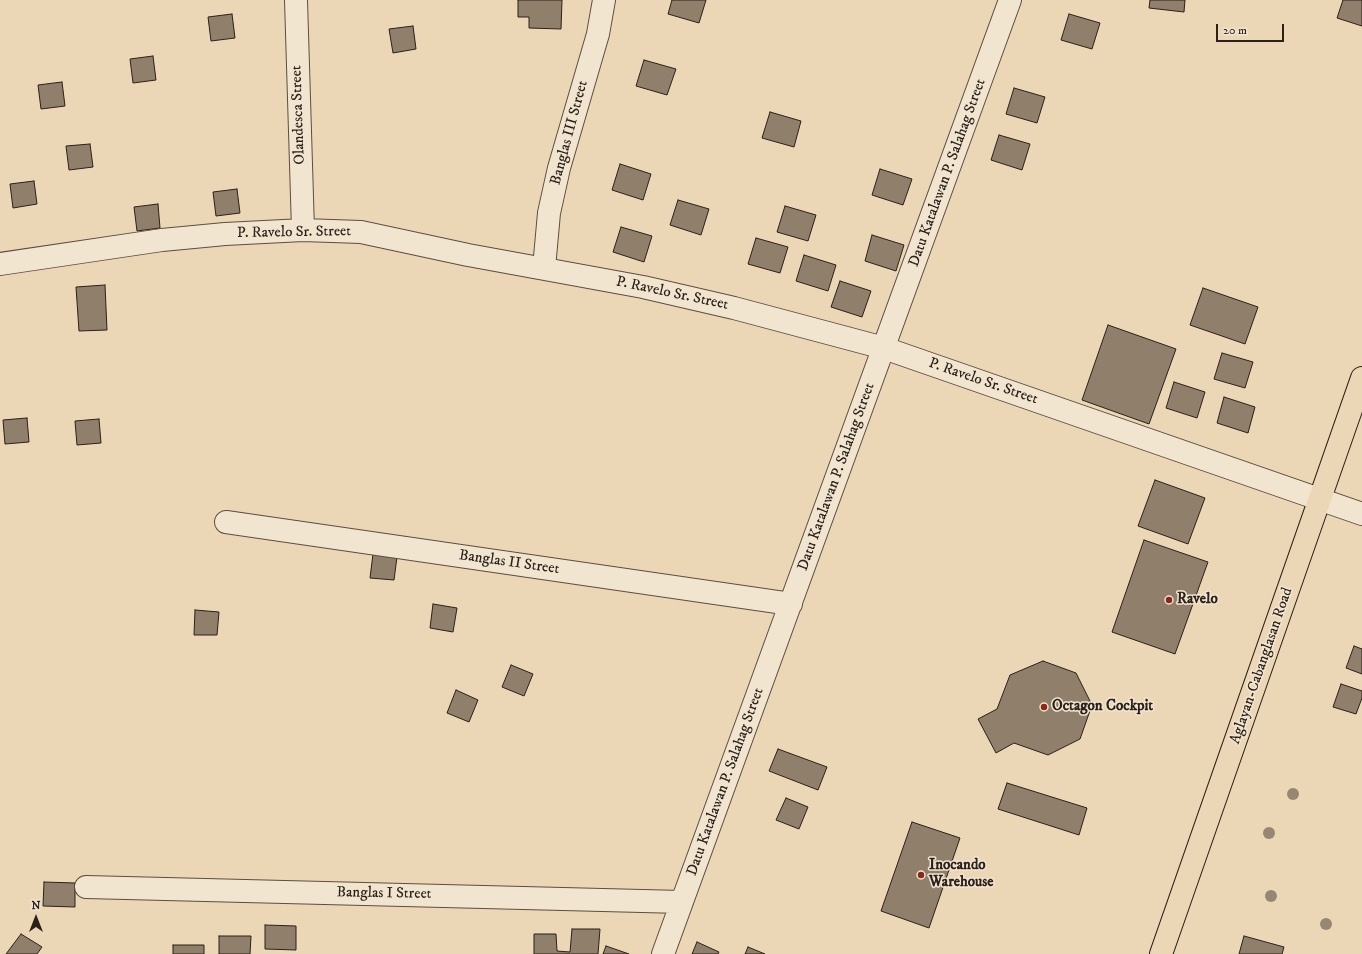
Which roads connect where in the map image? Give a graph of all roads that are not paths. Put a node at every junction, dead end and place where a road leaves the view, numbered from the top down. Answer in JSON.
{"nodes":[{"id":1,"x":296,"y":0,"type":"edge"},
{"id":2,"x":604,"y":0,"type":"edge"},
{"id":3,"x":1010,"y":0,"type":"edge"},
{"id":4,"x":303,"y":230,"type":"junction"},
{"id":5,"x":0,"y":264,"type":"edge"},
{"id":6,"x":544,"y":268,"type":"junction"},
{"id":7,"x":884,"y":348,"type":"junction"},
{"id":8,"x":1362,"y":378,"type":"edge"},
{"id":9,"x":1319,"y":500,"type":"junction"},
{"id":10,"x":1362,"y":514,"type":"edge"},
{"id":11,"x":226,"y":522,"type":"dead end"},
{"id":12,"x":791,"y":604,"type":"junction"},
{"id":13,"x":86,"y":887,"type":"dead end"},
{"id":14,"x":682,"y":902,"type":"junction"},
{"id":15,"x":663,"y":954,"type":"edge"},
{"id":16,"x":1161,"y":954,"type":"edge"}],
"edges":[{"from":1,"to":4,"type":"street","name":"Olandesca Street"},
{"from":2,"to":6,"type":"street","name":"Banglas III Street"},
{"from":3,"to":7,"type":"street","name":"Datu Katalawan P. Salahag Street"},
{"from":4,"to":5,"type":"street","name":"P. Ravelo Sr. Street"},
{"from":4,"to":6,"type":"street","name":"P. Ravelo Sr. Street"},
{"from":6,"to":7,"type":"street","name":"P. Ravelo Sr. Street"},
{"from":7,"to":9,"type":"street","name":"P. Ravelo Sr. Street"},
{"from":7,"to":12,"type":"street","name":"Datu Katalawan P. Salahag Street"},
{"from":8,"to":9,"type":"main road","name":"Aglayan-Cabanglasan Road"},
{"from":9,"to":10,"type":"street","name":"P. Ravelo Sr. Street"},
{"from":9,"to":16,"type":"main road","name":"Aglayan-Cabanglasan Road"},
{"from":11,"to":12,"type":"street","name":"Banglas II Street"},
{"from":12,"to":14,"type":"street","name":"Datu Katalawan P. Salahag Street"},
{"from":13,"to":14,"type":"street","name":"Banglas I Street"},
{"from":14,"to":15,"type":"street","name":"Datu Katalawan P. Salahag Street"}]}
